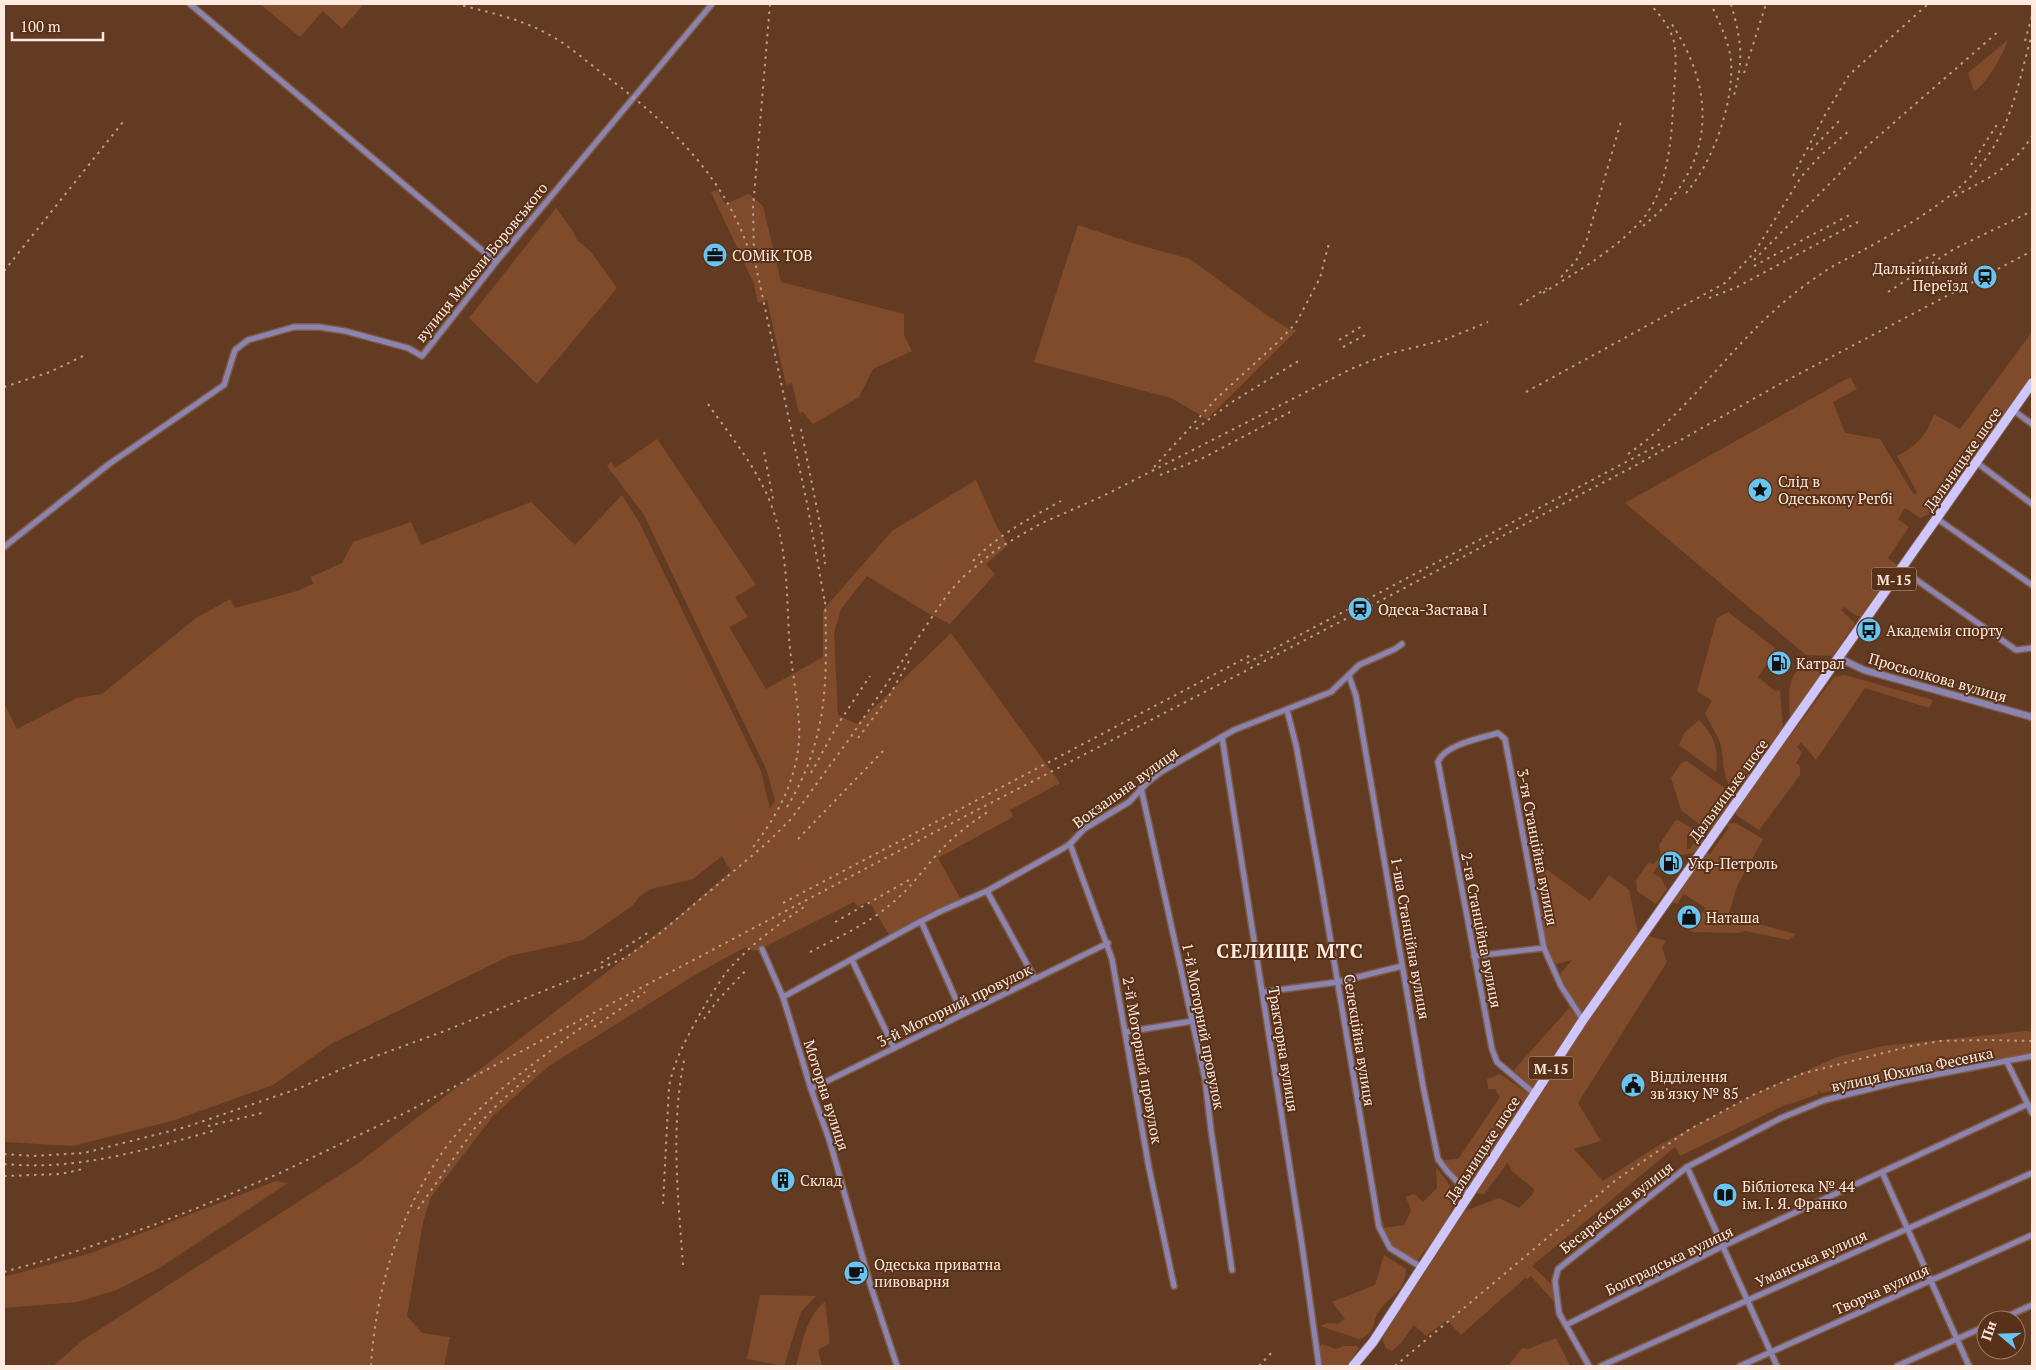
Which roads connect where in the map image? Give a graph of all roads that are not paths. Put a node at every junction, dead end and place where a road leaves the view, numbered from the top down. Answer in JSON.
{"nodes":[{"id":1,"x":190,"y":4,"type":"edge"},
{"id":2,"x":712,"y":4,"type":"edge"},
{"id":3,"x":496,"y":262,"type":"junction"},
{"id":4,"x":2032,"y":383,"type":"edge"},
{"id":5,"x":2013,"y":410,"type":"junction"},
{"id":6,"x":2032,"y":424,"type":"edge"},
{"id":7,"x":1976,"y":462,"type":"junction"},
{"id":8,"x":2032,"y":504,"type":"edge"},
{"id":9,"x":1936,"y":518,"type":"junction"},
{"id":10,"x":4,"y":547,"type":"edge"},
{"id":11,"x":1901,"y":569,"type":"junction"},
{"id":12,"x":2032,"y":585,"type":"edge"},
{"id":13,"x":1402,"y":644,"type":"dead end"},
{"id":14,"x":2032,"y":648,"type":"edge"},
{"id":15,"x":1838,"y":658,"type":"junction"},
{"id":16,"x":1349,"y":676,"type":"junction"},
{"id":17,"x":1287,"y":710,"type":"junction"},
{"id":18,"x":2032,"y":717,"type":"edge"},
{"id":19,"x":1222,"y":737,"type":"junction"},
{"id":20,"x":1442,"y":754,"type":"joint"},
{"id":21,"x":1141,"y":788,"type":"junction"},
{"id":22,"x":1070,"y":844,"type":"junction"},
{"id":23,"x":987,"y":891,"type":"junction"},
{"id":24,"x":921,"y":921,"type":"junction"},
{"id":25,"x":1108,"y":943,"type":"junction"},
{"id":26,"x":1544,"y":948,"type":"junction"},
{"id":27,"x":762,"y":949,"type":"dead end"},
{"id":28,"x":1474,"y":956,"type":"junction"},
{"id":29,"x":852,"y":960,"type":"junction"},
{"id":30,"x":1402,"y":966,"type":"junction"},
{"id":31,"x":1035,"y":979,"type":"junction"},
{"id":32,"x":1338,"y":982,"type":"junction"},
{"id":33,"x":1262,"y":992,"type":"junction"},
{"id":34,"x":784,"y":997,"type":"junction"},
{"id":35,"x":962,"y":1013,"type":"junction"},
{"id":36,"x":1583,"y":1020,"type":"junction"},
{"id":37,"x":1193,"y":1021,"type":"junction"},
{"id":38,"x":1126,"y":1032,"type":"junction"},
{"id":39,"x":894,"y":1048,"type":"junction"},
{"id":40,"x":2032,"y":1056,"type":"edge"},
{"id":41,"x":2007,"y":1062,"type":"junction"},
{"id":42,"x":811,"y":1089,"type":"junction"},
{"id":43,"x":1535,"y":1094,"type":"junction"},
{"id":44,"x":2028,"y":1104,"type":"junction"},
{"id":45,"x":2032,"y":1112,"type":"edge"},
{"id":46,"x":1687,"y":1167,"type":"junction"},
{"id":47,"x":1882,"y":1172,"type":"junction"},
{"id":48,"x":2032,"y":1173,"type":"edge"},
{"id":49,"x":1469,"y":1194,"type":"junction"},
{"id":50,"x":1907,"y":1229,"type":"junction"},
{"id":51,"x":2032,"y":1235,"type":"edge"},
{"id":52,"x":1723,"y":1246,"type":"junction"},
{"id":53,"x":1421,"y":1267,"type":"junction"},
{"id":54,"x":1232,"y":1270,"type":"dead end"},
{"id":55,"x":1931,"y":1280,"type":"junction"},
{"id":56,"x":1174,"y":1286,"type":"dead end"},
{"id":57,"x":1747,"y":1301,"type":"junction"},
{"id":58,"x":1566,"y":1325,"type":"junction"},
{"id":59,"x":1976,"y":1330,"type":"edge"},
{"id":60,"x":1957,"y":1338,"type":"junction"},
{"id":61,"x":1772,"y":1352,"type":"junction"},
{"id":62,"x":897,"y":1366,"type":"edge"},
{"id":63,"x":1318,"y":1366,"type":"edge"},
{"id":64,"x":1353,"y":1366,"type":"edge"},
{"id":65,"x":1589,"y":1366,"type":"edge"},
{"id":66,"x":1601,"y":1366,"type":"edge"},
{"id":67,"x":1740,"y":1366,"type":"edge"},
{"id":68,"x":1777,"y":1366,"type":"edge"},
{"id":69,"x":1897,"y":1366,"type":"edge"},
{"id":70,"x":1969,"y":1366,"type":"edge"}],
"edges":[{"from":1,"to":3,"type":"street"},
{"from":2,"to":3,"type":"street","name":"вулиця Миколи Боровського"},
{"from":3,"to":10,"type":"street","name":"вулиця Миколи Боровського"},
{"from":4,"to":5,"type":"main road","name":"Дальницьке шосе","number":"М-15"},
{"from":5,"to":6,"type":"street"},
{"from":5,"to":7,"type":"main road","name":"Дальницьке шосе","number":"М-15"},
{"from":7,"to":8,"type":"street"},
{"from":7,"to":9,"type":"main road","name":"Дальницьке шосе","number":"М-15"},
{"from":9,"to":11,"type":"main road","name":"Дальницьке шосе","number":"М-15"},
{"from":9,"to":12,"type":"street"},
{"from":11,"to":14,"type":"street"},
{"from":11,"to":15,"type":"main road","name":"Дальницьке шосе","number":"М-15"},
{"from":13,"to":16,"type":"street","name":"Вокзальна вулиця"},
{"from":15,"to":18,"type":"street","name":"Просьолкова вулиця"},
{"from":15,"to":36,"type":"main road","name":"Дальницьке шосе","number":"М-15"},
{"from":16,"to":17,"type":"street","name":"Вокзальна вулиця"},
{"from":16,"to":30,"type":"street","name":"1-ша Станційна вулиця"},
{"from":17,"to":19,"type":"street","name":"Вокзальна вулиця"},
{"from":17,"to":32,"type":"street","name":"Селекційна вулиця"},
{"from":19,"to":21,"type":"street","name":"Вокзальна вулиця"},
{"from":19,"to":33,"type":"street","name":"Тракторна вулиця"},
{"from":20,"to":26,"type":"street","name":"3-тя Станційна вулиця"},
{"from":20,"to":28,"type":"street","name":"2-га Станційна вулиця"},
{"from":21,"to":22,"type":"street","name":"Вокзальна вулиця"},
{"from":21,"to":37,"type":"street","name":"1-й Моторний провулок"},
{"from":22,"to":23,"type":"street","name":"Вокзальна вулиця"},
{"from":22,"to":25,"type":"street","name":"2-й Моторний провулок"},
{"from":23,"to":24,"type":"street","name":"Вокзальна вулиця"},
{"from":23,"to":31,"type":"street"},
{"from":24,"to":29,"type":"street","name":"Вокзальна вулиця"},
{"from":24,"to":35,"type":"street"},
{"from":25,"to":31,"type":"street","name":"3-й Моторний провулок"},
{"from":25,"to":38,"type":"street","name":"2-й Моторний провулок"},
{"from":26,"to":28,"type":"street"},
{"from":26,"to":36,"type":"street","name":"3-тя Станційна вулиця"},
{"from":27,"to":34,"type":"street","name":"Моторна вулиця"},
{"from":28,"to":43,"type":"street","name":"2-га Станційна вулиця"},
{"from":29,"to":34,"type":"street","name":"Вокзальна вулиця"},
{"from":29,"to":39,"type":"street"},
{"from":30,"to":32,"type":"street"},
{"from":30,"to":49,"type":"street","name":"1-ша Станційна вулиця"},
{"from":31,"to":35,"type":"street","name":"3-й Моторний провулок"},
{"from":32,"to":33,"type":"street"},
{"from":32,"to":53,"type":"street","name":"Селекційна вулиця"},
{"from":33,"to":63,"type":"street","name":"Тракторна вулиця"},
{"from":34,"to":42,"type":"street","name":"Моторна вулиця"},
{"from":35,"to":39,"type":"street","name":"3-й Моторний провулок"},
{"from":36,"to":43,"type":"main road","name":"Дальницьке шосе","number":"М-15"},
{"from":37,"to":38,"type":"street"},
{"from":37,"to":54,"type":"street","name":"1-й Моторний провулок"},
{"from":38,"to":56,"type":"street","name":"2-й Моторний провулок"},
{"from":39,"to":42,"type":"street","name":"3-й Моторний провулок"},
{"from":40,"to":41,"type":"street","name":"вулиця Юхима Фесенка"},
{"from":41,"to":44,"type":"street"},
{"from":41,"to":46,"type":"street","name":"вулиця Юхима Фесенка"},
{"from":42,"to":62,"type":"street","name":"Моторна вулиця"},
{"from":43,"to":49,"type":"main road","name":"Дальницьке шосе","number":"М-15"},
{"from":44,"to":45,"type":"street"},
{"from":44,"to":47,"type":"street","name":"Болградська вулиця"},
{"from":46,"to":52,"type":"street"},
{"from":46,"to":58,"type":"street","name":"Бесарабська вулиця"},
{"from":47,"to":50,"type":"street"},
{"from":47,"to":52,"type":"street","name":"Болградська вулиця"},
{"from":48,"to":50,"type":"street","name":"Уманська вулиця"},
{"from":49,"to":53,"type":"main road","name":"Дальницьке шосе","number":"М-15"},
{"from":50,"to":55,"type":"street"},
{"from":50,"to":57,"type":"street","name":"Уманська вулиця"},
{"from":51,"to":55,"type":"street","name":"Творча вулиця"},
{"from":52,"to":57,"type":"street"},
{"from":52,"to":58,"type":"street","name":"Болградська вулиця"},
{"from":53,"to":64,"type":"main road","name":"Дальницьке шосе","number":"М-15"},
{"from":55,"to":60,"type":"street"},
{"from":55,"to":61,"type":"street","name":"Творча вулиця"},
{"from":57,"to":61,"type":"street"},
{"from":57,"to":66,"type":"street","name":"Уманська вулиця"},
{"from":58,"to":65,"type":"street"},
{"from":59,"to":60,"type":"street"},
{"from":60,"to":69,"type":"street"},
{"from":60,"to":70,"type":"street"},
{"from":61,"to":67,"type":"street","name":"Творча вулиця"},
{"from":61,"to":68,"type":"street"}]}
